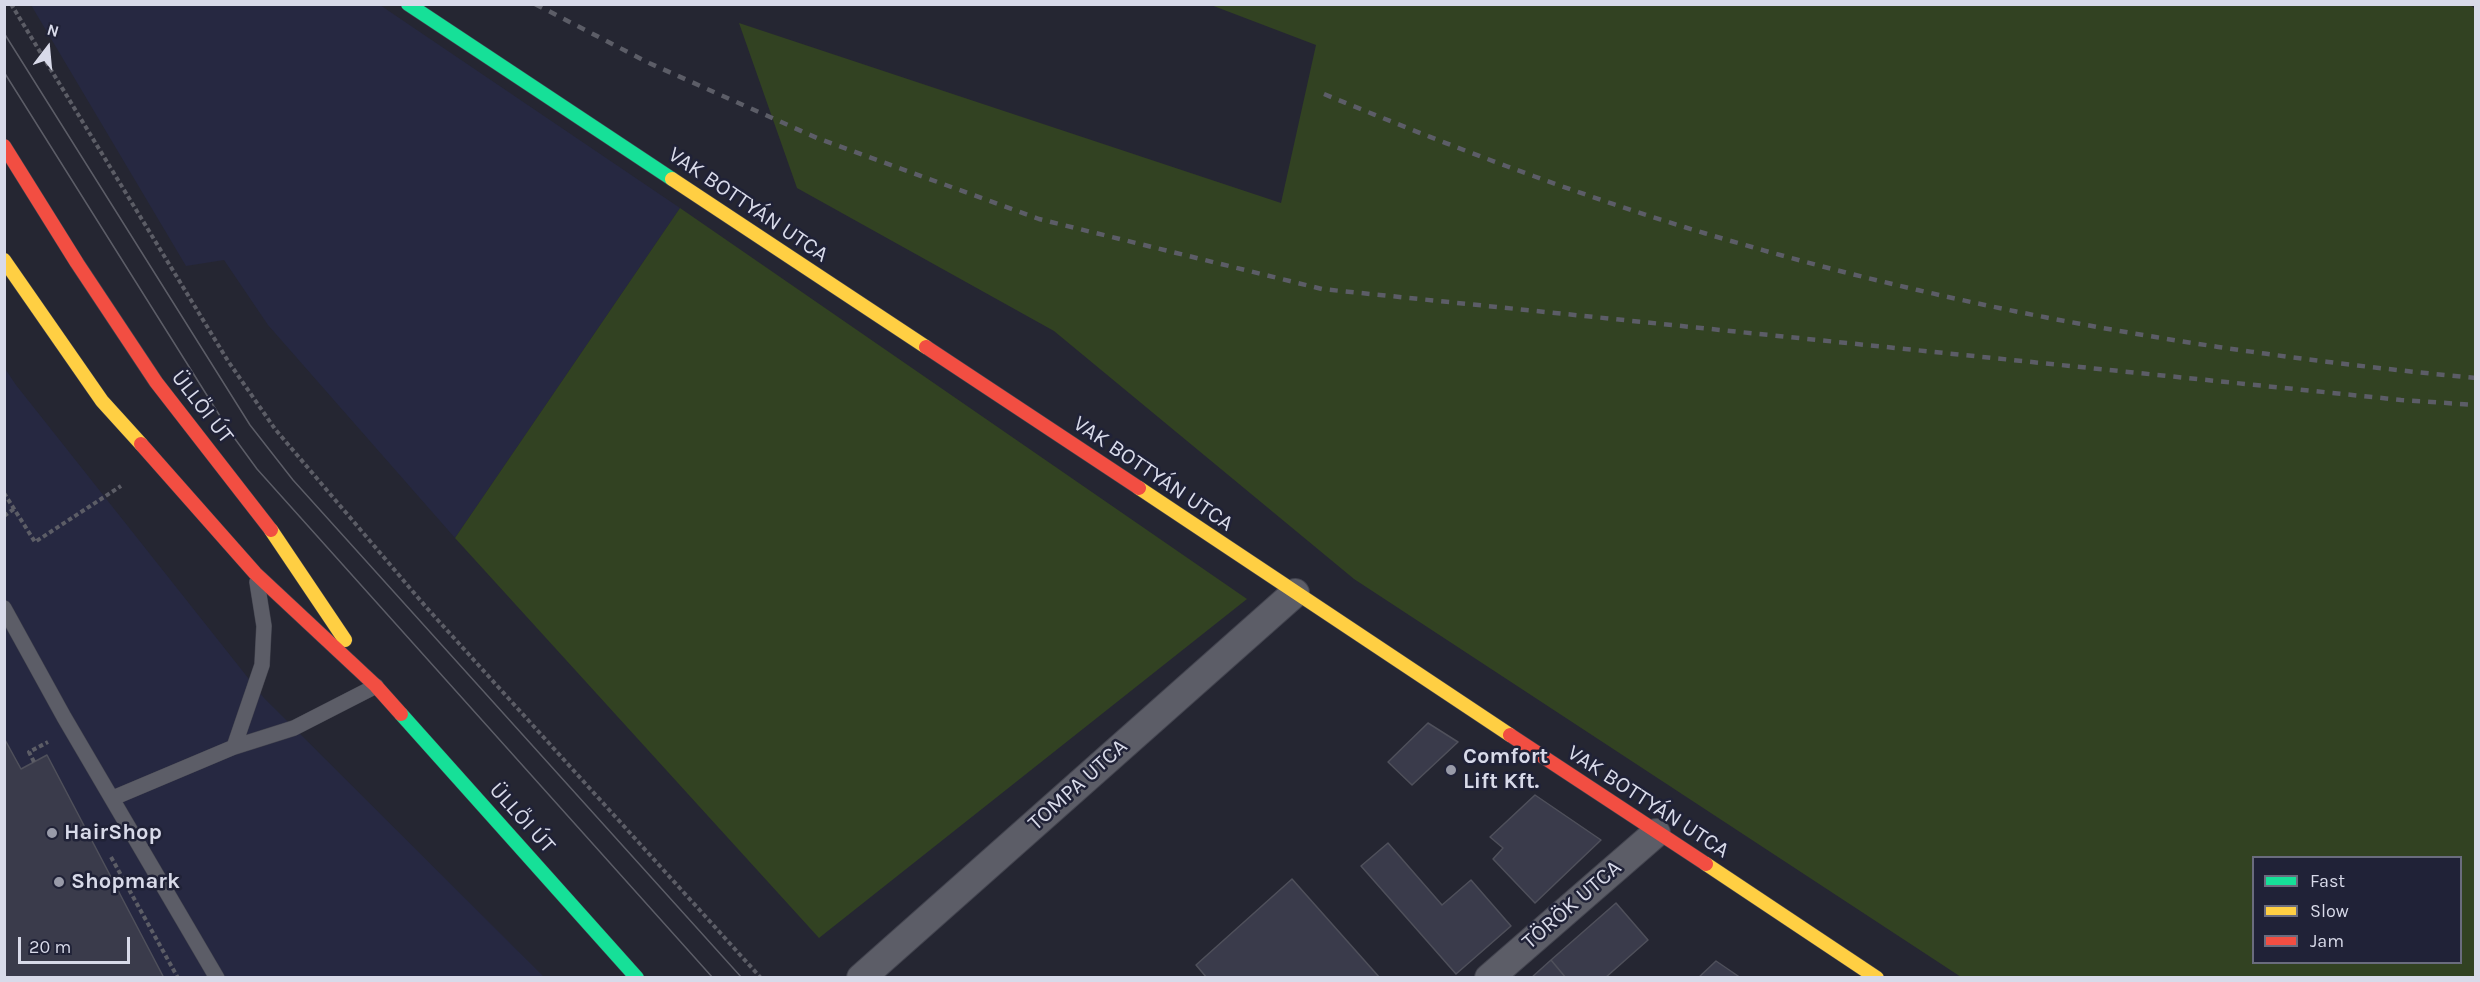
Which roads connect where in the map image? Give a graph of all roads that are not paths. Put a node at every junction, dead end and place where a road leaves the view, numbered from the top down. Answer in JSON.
{"nodes":[{"id":1,"x":408,"y":4,"type":"edge"},
{"id":2,"x":4,"y":146,"type":"edge"},
{"id":3,"x":4,"y":260,"type":"edge"},
{"id":4,"x":255,"y":573,"type":"junction"},
{"id":5,"x":1294,"y":593,"type":"junction"},
{"id":6,"x":4,"y":608,"type":"edge"},
{"id":7,"x":376,"y":686,"type":"junction"},
{"id":8,"x":234,"y":747,"type":"junction"},
{"id":9,"x":113,"y":798,"type":"junction"},
{"id":10,"x":1656,"y":832,"type":"junction"},
{"id":11,"x":217,"y":978,"type":"edge"},
{"id":12,"x":637,"y":978,"type":"edge"},
{"id":13,"x":861,"y":978,"type":"edge"},
{"id":14,"x":1489,"y":978,"type":"edge"},
{"id":15,"x":1877,"y":978,"type":"edge"}],
"edges":[{"from":1,"to":5,"type":"street","name":"VAK BOTTYÁN UTCA"},
{"from":2,"to":7,"type":"street","name":"ÜLLŐI ÚT"},
{"from":3,"to":4,"type":"street","name":"ÜLLŐI ÚT"},
{"from":4,"to":7,"type":"street","name":"ÜLLŐI ÚT"},
{"from":4,"to":8,"type":"lane"},
{"from":5,"to":10,"type":"street","name":"VAK BOTTYÁN UTCA"},
{"from":5,"to":13,"type":"street","name":"TOMPA UTCA"},
{"from":6,"to":9,"type":"lane"},
{"from":7,"to":8,"type":"lane"},
{"from":7,"to":12,"type":"street","name":"ÜLLŐI ÚT"},
{"from":8,"to":9,"type":"lane"},
{"from":9,"to":11,"type":"lane"},
{"from":10,"to":14,"type":"street","name":"TÖRÖK UTCA"},
{"from":10,"to":15,"type":"street","name":"VAK BOTTYÁN UTCA"}]}
